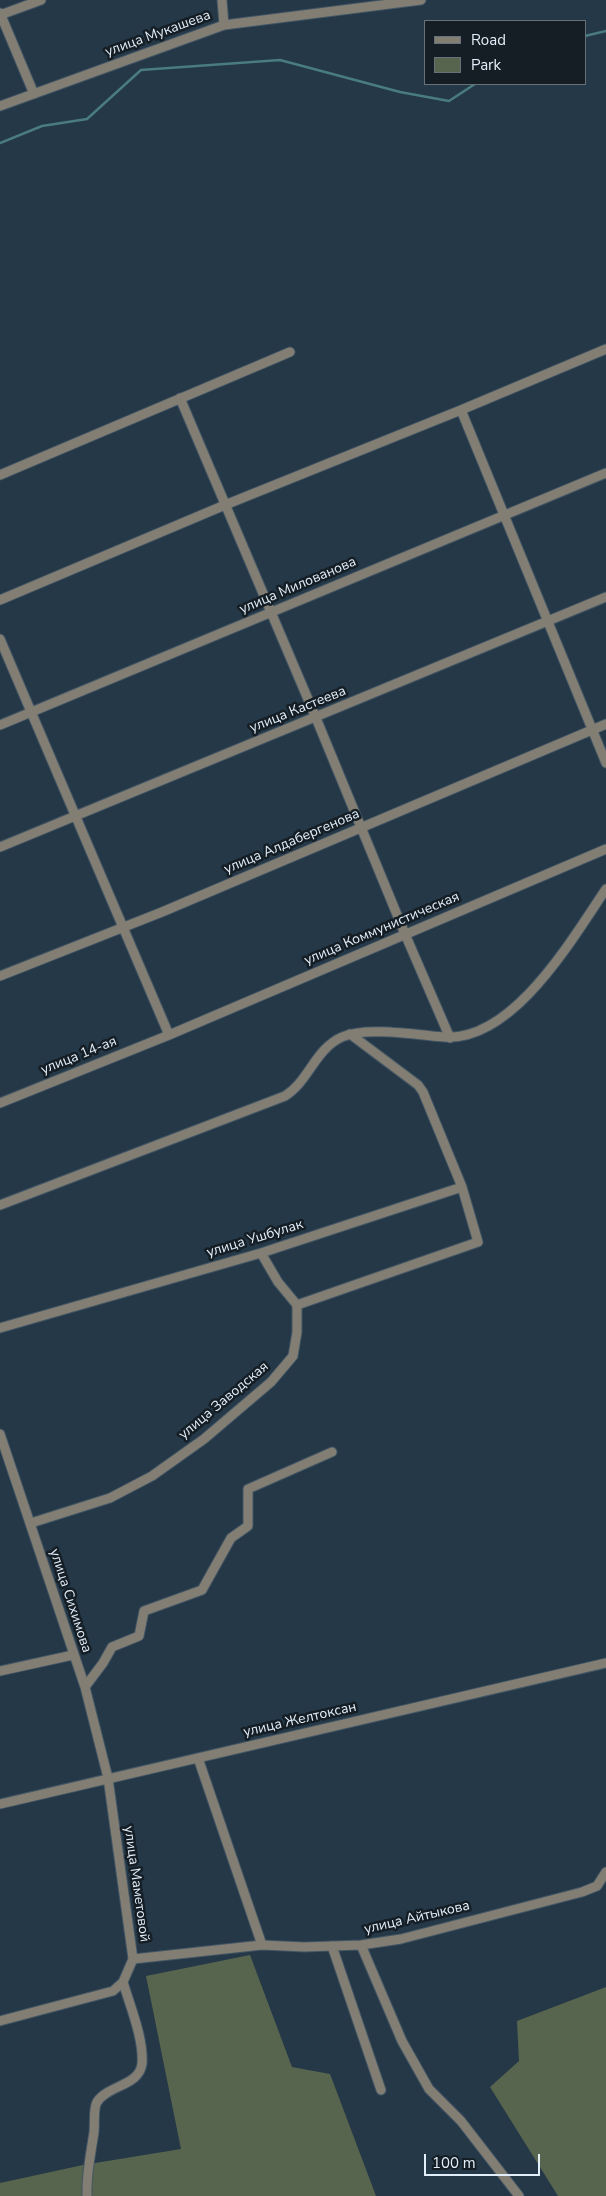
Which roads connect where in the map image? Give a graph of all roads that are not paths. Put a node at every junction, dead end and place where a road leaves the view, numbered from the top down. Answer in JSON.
{"nodes":[{"id":1,"x":41,"y":0,"type":"edge"},
{"id":2,"x":222,"y":0,"type":"edge"},
{"id":3,"x":420,"y":0,"type":"edge"},
{"id":4,"x":0,"y":14,"type":"edge"},
{"id":5,"x":224,"y":25,"type":"junction"},
{"id":6,"x":34,"y":94,"type":"junction"},
{"id":7,"x":0,"y":106,"type":"edge"},
{"id":8,"x":606,"y":349,"type":"edge"},
{"id":9,"x":290,"y":352,"type":"dead end"},
{"id":10,"x":180,"y":398,"type":"junction"},
{"id":11,"x":462,"y":410,"type":"junction"},
{"id":12,"x":606,"y":473,"type":"edge"},
{"id":13,"x":0,"y":475,"type":"edge"},
{"id":14,"x":225,"y":505,"type":"junction"},
{"id":15,"x":504,"y":515,"type":"junction"},
{"id":16,"x":606,"y":597,"type":"edge"},
{"id":17,"x":0,"y":600,"type":"edge"},
{"id":18,"x":271,"y":612,"type":"junction"},
{"id":19,"x":547,"y":621,"type":"junction"},
{"id":20,"x":0,"y":639,"type":"edge"},
{"id":21,"x":31,"y":712,"type":"junction"},
{"id":22,"x":316,"y":718,"type":"junction"},
{"id":23,"x":606,"y":724,"type":"edge"},
{"id":24,"x":0,"y":725,"type":"edge"},
{"id":25,"x":592,"y":729,"type":"junction"},
{"id":26,"x":606,"y":763,"type":"edge"},
{"id":27,"x":76,"y":816,"type":"junction"},
{"id":28,"x":360,"y":828,"type":"junction"},
{"id":29,"x":0,"y":847,"type":"edge"},
{"id":30,"x":606,"y":849,"type":"edge"},
{"id":31,"x":606,"y":890,"type":"edge"},
{"id":32,"x":123,"y":927,"type":"junction"},
{"id":33,"x":405,"y":934,"type":"junction"},
{"id":34,"x":0,"y":976,"type":"edge"},
{"id":35,"x":350,"y":1034,"type":"junction"},
{"id":36,"x":168,"y":1035,"type":"junction"},
{"id":37,"x":450,"y":1038,"type":"junction"},
{"id":38,"x":0,"y":1103,"type":"edge"},
{"id":39,"x":462,"y":1187,"type":"junction"},
{"id":40,"x":0,"y":1205,"type":"edge"},
{"id":41,"x":261,"y":1253,"type":"junction"},
{"id":42,"x":297,"y":1305,"type":"junction"},
{"id":43,"x":0,"y":1328,"type":"edge"},
{"id":44,"x":0,"y":1434,"type":"edge"},
{"id":45,"x":332,"y":1452,"type":"dead end"},
{"id":46,"x":30,"y":1523,"type":"junction"},
{"id":47,"x":73,"y":1655,"type":"junction"},
{"id":48,"x":606,"y":1663,"type":"edge"},
{"id":49,"x":0,"y":1671,"type":"edge"},
{"id":50,"x":84,"y":1687,"type":"junction"},
{"id":51,"x":198,"y":1758,"type":"junction"},
{"id":52,"x":108,"y":1778,"type":"junction"},
{"id":53,"x":0,"y":1804,"type":"edge"},
{"id":54,"x":606,"y":1872,"type":"edge"},
{"id":55,"x":262,"y":1944,"type":"junction"},
{"id":56,"x":361,"y":1945,"type":"junction"},
{"id":57,"x":332,"y":1946,"type":"junction"},
{"id":58,"x":133,"y":1959,"type":"junction"},
{"id":59,"x":123,"y":1982,"type":"junction"},
{"id":60,"x":0,"y":2022,"type":"edge"},
{"id":61,"x":381,"y":2090,"type":"dead end"},
{"id":62,"x":87,"y":2196,"type":"edge"},
{"id":63,"x":519,"y":2196,"type":"edge"}],
"edges":[{"from":1,"to":4,"type":"street"},
{"from":2,"to":5,"type":"street"},
{"from":3,"to":5,"type":"street","name":"улица Мукашева"},
{"from":4,"to":6,"type":"street"},
{"from":5,"to":6,"type":"street","name":"улица Мукашева"},
{"from":6,"to":7,"type":"street","name":"улица Мукашева"},
{"from":8,"to":11,"type":"street"},
{"from":9,"to":10,"type":"street"},
{"from":10,"to":13,"type":"street"},
{"from":10,"to":14,"type":"street"},
{"from":11,"to":14,"type":"street"},
{"from":11,"to":15,"type":"street"},
{"from":12,"to":15,"type":"street","name":"улица Милованова"},
{"from":14,"to":17,"type":"street"},
{"from":14,"to":18,"type":"street"},
{"from":15,"to":18,"type":"street","name":"улица Милованова"},
{"from":15,"to":19,"type":"street"},
{"from":16,"to":19,"type":"street","name":"улица Кастеева"},
{"from":18,"to":21,"type":"street","name":"улица Милованова"},
{"from":18,"to":22,"type":"street"},
{"from":19,"to":22,"type":"street","name":"улица Кастеева"},
{"from":19,"to":25,"type":"street"},
{"from":20,"to":21,"type":"street"},
{"from":21,"to":24,"type":"street","name":"улица Милованова"},
{"from":21,"to":27,"type":"street"},
{"from":22,"to":27,"type":"street","name":"улица Кастеева"},
{"from":22,"to":28,"type":"street"},
{"from":23,"to":25,"type":"street","name":"улица Алдабергенова"},
{"from":25,"to":26,"type":"street"},
{"from":25,"to":28,"type":"street","name":"улица Алдабергенова"},
{"from":27,"to":29,"type":"street","name":"улица Кастеева"},
{"from":27,"to":32,"type":"street"},
{"from":28,"to":32,"type":"street","name":"улица Алдабергенова"},
{"from":28,"to":33,"type":"street"},
{"from":30,"to":33,"type":"street","name":"улица Коммунистическая"},
{"from":31,"to":37,"type":"street"},
{"from":32,"to":34,"type":"street","name":"улица Алдабергенова"},
{"from":32,"to":36,"type":"street"},
{"from":33,"to":36,"type":"street","name":"улица Коммунистическая"},
{"from":33,"to":37,"type":"street"},
{"from":35,"to":37,"type":"street"},
{"from":35,"to":39,"type":"street"},
{"from":35,"to":40,"type":"street"},
{"from":36,"to":38,"type":"street","name":"улица 14-ая"},
{"from":39,"to":41,"type":"street","name":"улица Ушбулак"},
{"from":39,"to":42,"type":"street"},
{"from":41,"to":42,"type":"street"},
{"from":41,"to":43,"type":"street","name":"улица Ушбулак"},
{"from":42,"to":46,"type":"street","name":"улица Заводская"},
{"from":44,"to":46,"type":"street","name":"улица Сихимова"},
{"from":45,"to":50,"type":"street"},
{"from":46,"to":47,"type":"street","name":"улица Сихимова"},
{"from":47,"to":49,"type":"street"},
{"from":47,"to":50,"type":"street","name":"улица Сихимова"},
{"from":48,"to":51,"type":"street","name":"улица Желтоксан"},
{"from":50,"to":52,"type":"street","name":"улица Сихимова"},
{"from":51,"to":52,"type":"street","name":"улица Желтоксан"},
{"from":51,"to":55,"type":"street"},
{"from":52,"to":53,"type":"street","name":"улица Желтоксан"},
{"from":52,"to":58,"type":"street","name":"улица Маметовой"},
{"from":54,"to":56,"type":"street","name":"улица Айтыкова"},
{"from":55,"to":57,"type":"street","name":"улица Айтыкова"},
{"from":55,"to":58,"type":"street","name":"улица Айтыкова"},
{"from":56,"to":57,"type":"street","name":"улица Айтыкова"},
{"from":56,"to":63,"type":"street"},
{"from":57,"to":61,"type":"street"},
{"from":58,"to":59,"type":"street","name":"улица Маметовой"},
{"from":59,"to":60,"type":"street"},
{"from":59,"to":62,"type":"street"}]}
